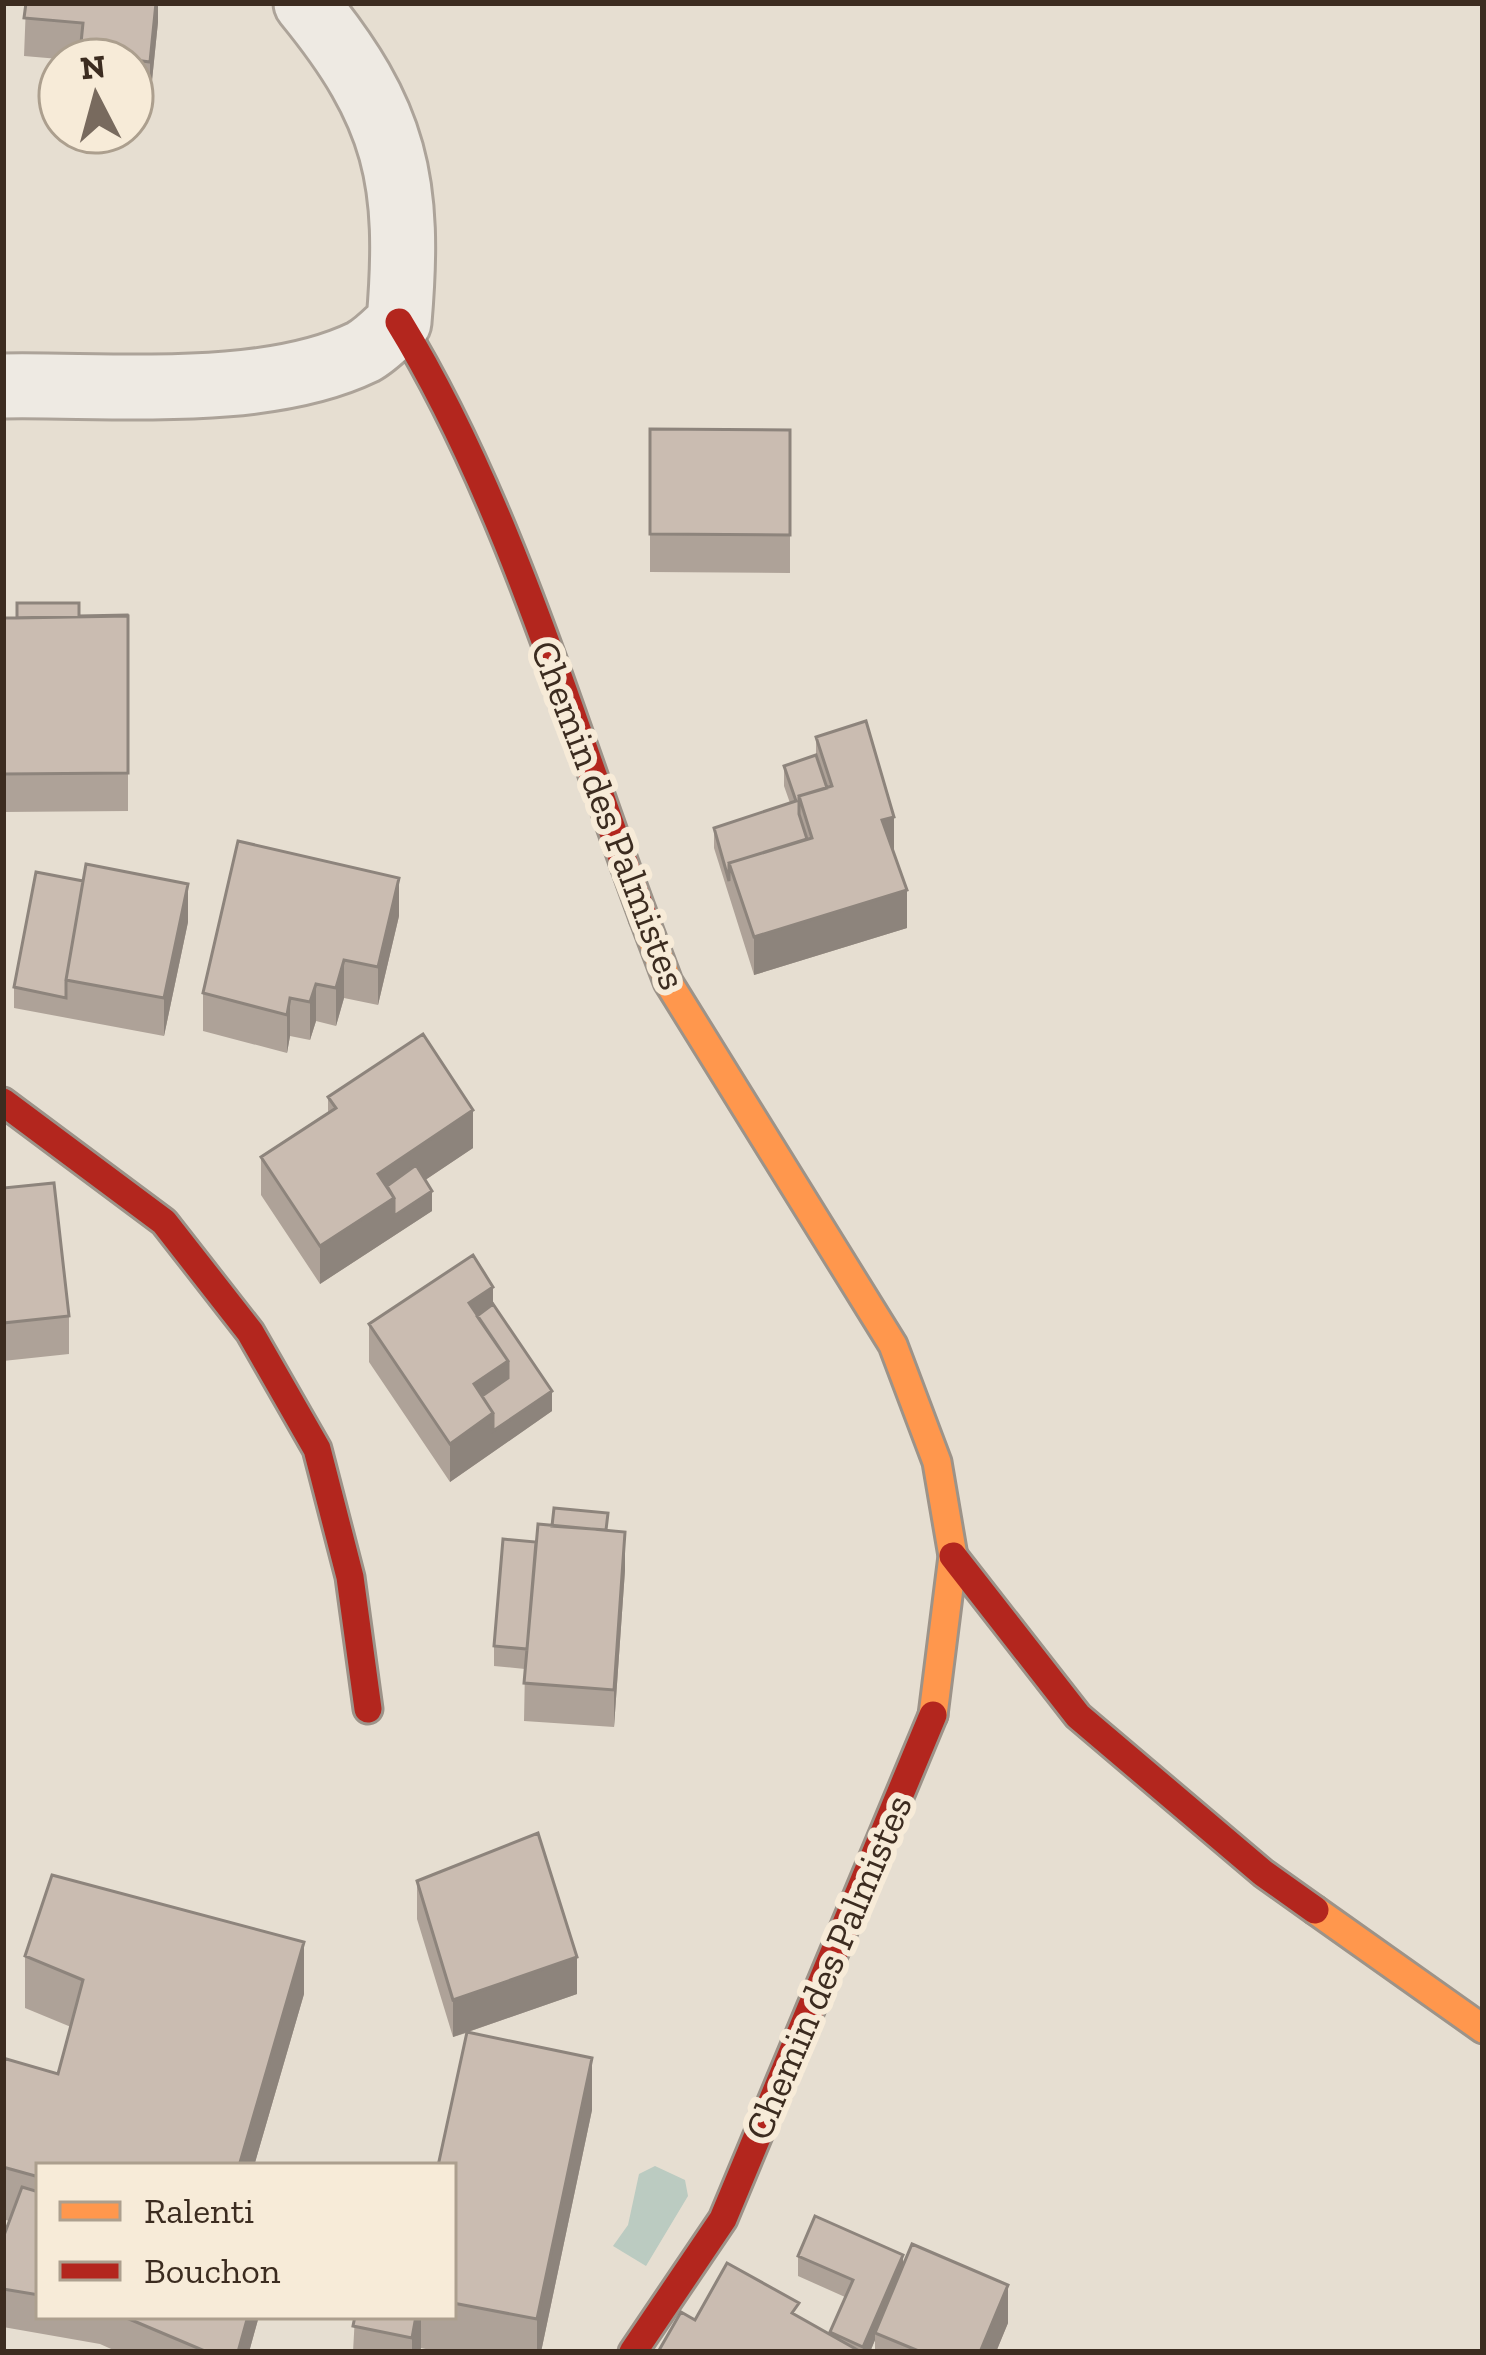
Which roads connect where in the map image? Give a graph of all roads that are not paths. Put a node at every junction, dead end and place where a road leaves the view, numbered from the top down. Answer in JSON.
{"nodes":[{"id":1,"x":306,"y":3,"type":"edge"},
{"id":2,"x":399,"y":322,"type":"junction"},
{"id":3,"x":3,"y":386,"type":"edge"},
{"id":4,"x":3,"y":1102,"type":"edge"},
{"id":5,"x":953,"y":1556,"type":"junction"},
{"id":6,"x":368,"y":1709,"type":"dead end"},
{"id":7,"x":1483,"y":2029,"type":"edge"},
{"id":8,"x":633,"y":2352,"type":"edge"}],
"edges":[{"from":1,"to":2,"type":"street"},
{"from":2,"to":3,"type":"street"},
{"from":2,"to":5,"type":"street","name":"Chemin des Palmistes"},
{"from":4,"to":6,"type":"street"},
{"from":5,"to":7,"type":"street","name":"Chemin des Palmistes"},
{"from":5,"to":8,"type":"street","name":"Chemin des Palmistes"}]}
